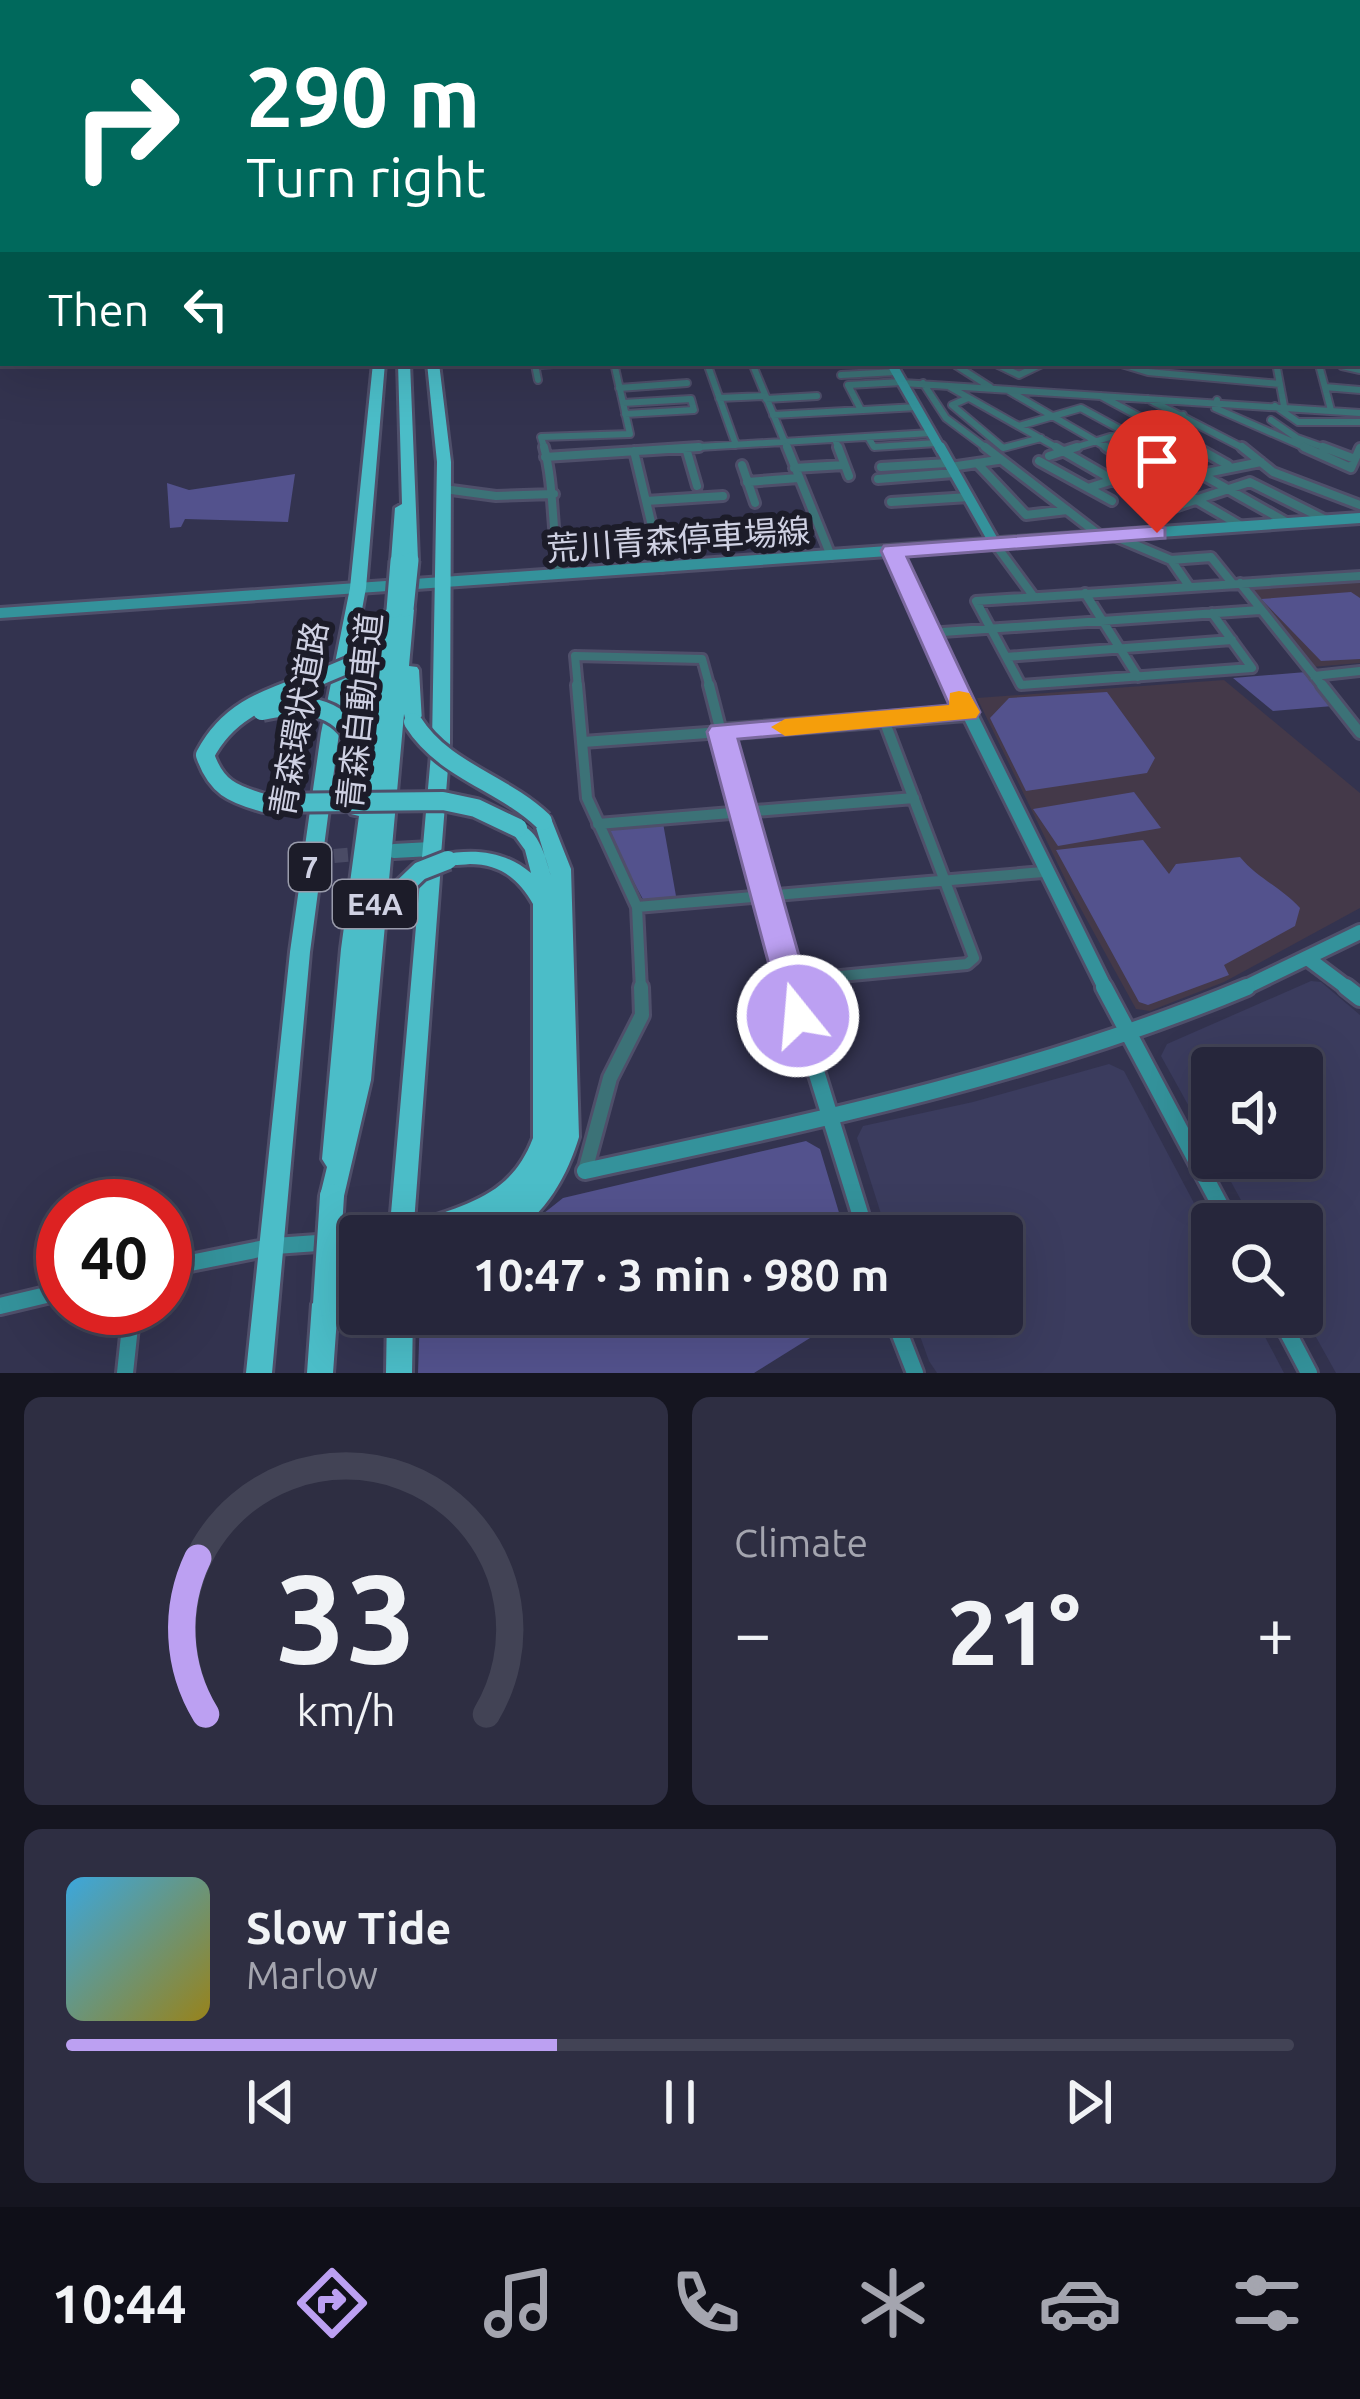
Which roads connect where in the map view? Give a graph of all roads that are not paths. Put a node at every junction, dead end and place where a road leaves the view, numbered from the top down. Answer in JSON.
{"nodes":[{"id":1,"x":509,"y":0,"type":"edge"},
{"id":2,"x":536,"y":0,"type":"edge"},
{"id":3,"x":379,"y":366,"type":"edge"},
{"id":4,"x":434,"y":366,"type":"edge"},
{"id":5,"x":535,"y":366,"type":"edge"},
{"id":6,"x":615,"y":366,"type":"edge"},
{"id":7,"x":708,"y":366,"type":"edge"},
{"id":8,"x":753,"y":366,"type":"edge"},
{"id":9,"x":960,"y":366,"type":"edge"},
{"id":10,"x":1000,"y":366,"type":"edge"},
{"id":11,"x":1038,"y":366,"type":"edge"},
{"id":12,"x":1135,"y":366,"type":"edge"},
{"id":13,"x":1277,"y":366,"type":"edge"},
{"id":14,"x":1319,"y":366,"type":"edge"},
{"id":15,"x":404,"y":369,"type":"edge"},
{"id":16,"x":841,"y":375,"type":"dead end"},
{"id":17,"x":898,"y":375,"type":"edge"},
{"id":18,"x":1019,"y":375,"type":"junction"},
{"id":19,"x":1199,"y":377,"type":"junction"},
{"id":20,"x":538,"y":380,"type":"dead end"},
{"id":21,"x":1240,"y":381,"type":"junction"},
{"id":22,"x":687,"y":383,"type":"dead end"},
{"id":23,"x":923,"y":383,"type":"junction"},
{"id":24,"x":1280,"y":384,"type":"junction"},
{"id":25,"x":948,"y":386,"type":"junction"},
{"id":26,"x":992,"y":387,"type":"junction"},
{"id":27,"x":1325,"y":387,"type":"junction"},
{"id":28,"x":619,"y":388,"type":"junction"},
{"id":29,"x":1004,"y":388,"type":"junction"},
{"id":30,"x":1017,"y":388,"type":"junction"},
{"id":31,"x":1052,"y":390,"type":"junction"},
{"id":32,"x":1360,"y":390,"type":"edge"},
{"id":33,"x":1096,"y":394,"type":"junction"},
{"id":34,"x":818,"y":396,"type":"dead end"},
{"id":35,"x":1142,"y":396,"type":"junction"},
{"id":36,"x":719,"y":398,"type":"junction"},
{"id":37,"x":765,"y":398,"type":"junction"},
{"id":38,"x":968,"y":398,"type":"junction"},
{"id":39,"x":1202,"y":400,"type":"junction"},
{"id":40,"x":1217,"y":400,"type":"junction"},
{"id":41,"x":1244,"y":402,"type":"junction"},
{"id":42,"x":623,"y":403,"type":"junction"},
{"id":43,"x":1280,"y":406,"type":"junction"},
{"id":44,"x":916,"y":407,"type":"junction"},
{"id":45,"x":1081,"y":408,"type":"junction"},
{"id":46,"x":862,"y":410,"type":"junction"},
{"id":47,"x":1331,"y":410,"type":"junction"},
{"id":48,"x":826,"y":413,"type":"junction"},
{"id":49,"x":625,"y":414,"type":"junction"},
{"id":50,"x":1183,"y":415,"type":"junction"},
{"id":51,"x":773,"y":416,"type":"junction"},
{"id":52,"x":1052,"y":416,"type":"junction"},
{"id":53,"x":1360,"y":417,"type":"edge"},
{"id":54,"x":1270,"y":420,"type":"dead end"},
{"id":55,"x":1151,"y":424,"type":"junction"},
{"id":56,"x":1018,"y":426,"type":"junction"},
{"id":57,"x":1126,"y":432,"type":"junction"},
{"id":58,"x":630,"y":434,"type":"junction"},
{"id":59,"x":934,"y":438,"type":"junction"},
{"id":60,"x":1042,"y":438,"type":"junction"},
{"id":61,"x":837,"y":439,"type":"junction"},
{"id":62,"x":1096,"y":441,"type":"junction"},
{"id":63,"x":784,"y":442,"type":"junction"},
{"id":64,"x":736,"y":445,"type":"junction"},
{"id":65,"x":686,"y":448,"type":"junction"},
{"id":66,"x":1360,"y":448,"type":"edge"},
{"id":67,"x":634,"y":451,"type":"junction"},
{"id":68,"x":1065,"y":451,"type":"junction"},
{"id":69,"x":1049,"y":456,"type":"dead end"},
{"id":70,"x":545,"y":457,"type":"junction"},
{"id":71,"x":1355,"y":459,"type":"junction"},
{"id":72,"x":998,"y":460,"type":"junction"},
{"id":73,"x":1175,"y":460,"type":"junction"},
{"id":74,"x":1039,"y":461,"type":"dead end"},
{"id":75,"x":1261,"y":462,"type":"junction"},
{"id":76,"x":977,"y":463,"type":"junction"},
{"id":77,"x":742,"y":465,"type":"dead end"},
{"id":78,"x":844,"y":465,"type":"junction"},
{"id":79,"x":1230,"y":466,"type":"junction"},
{"id":80,"x":880,"y":467,"type":"dead end"},
{"id":81,"x":951,"y":468,"type":"junction"},
{"id":82,"x":1145,"y":470,"type":"junction"},
{"id":83,"x":1217,"y":470,"type":"junction"},
{"id":84,"x":796,"y":473,"type":"junction"},
{"id":85,"x":1201,"y":474,"type":"junction"},
{"id":86,"x":849,"y":476,"type":"dead end"},
{"id":87,"x":878,"y":479,"type":"dead end"},
{"id":88,"x":1114,"y":480,"type":"junction"},
{"id":89,"x":748,"y":482,"type":"junction"},
{"id":90,"x":1241,"y":485,"type":"junction"},
{"id":91,"x":697,"y":486,"type":"dead end"},
{"id":92,"x":1088,"y":488,"type":"junction"},
{"id":93,"x":444,"y":489,"type":"junction"},
{"id":94,"x":1228,"y":490,"type":"junction"},
{"id":95,"x":554,"y":494,"type":"junction"},
{"id":96,"x":724,"y":496,"type":"dead end"},
{"id":97,"x":969,"y":497,"type":"junction"},
{"id":98,"x":1197,"y":500,"type":"junction"},
{"id":99,"x":646,"y":501,"type":"junction"},
{"id":100,"x":891,"y":502,"type":"dead end"},
{"id":101,"x":1112,"y":502,"type":"dead end"},
{"id":102,"x":755,"y":503,"type":"dead end"},
{"id":103,"x":1360,"y":505,"type":"edge"},
{"id":104,"x":1067,"y":510,"type":"junction"},
{"id":105,"x":1360,"y":518,"type":"edge"},
{"id":106,"x":1328,"y":520,"type":"junction"},
{"id":107,"x":1288,"y":524,"type":"junction"},
{"id":108,"x":1243,"y":527,"type":"junction"},
{"id":109,"x":1108,"y":536,"type":"junction"},
{"id":110,"x":994,"y":544,"type":"junction"},
{"id":111,"x":892,"y":551,"type":"junction"},
{"id":112,"x":831,"y":556,"type":"junction"},
{"id":113,"x":1171,"y":560,"type":"junction"},
{"id":114,"x":407,"y":562,"type":"junction"},
{"id":115,"x":662,"y":568,"type":"junction"},
{"id":116,"x":560,"y":574,"type":"junction"},
{"id":117,"x":1360,"y":576,"type":"edge"},
{"id":118,"x":443,"y":582,"type":"junction"},
{"id":119,"x":1236,"y":583,"type":"junction"},
{"id":120,"x":1190,"y":586,"type":"junction"},
{"id":121,"x":358,"y":588,"type":"junction"},
{"id":122,"x":1085,"y":593,"type":"junction"},
{"id":123,"x":1034,"y":597,"type":"junction"},
{"id":124,"x":400,"y":610,"type":"junction"},
{"id":125,"x":1260,"y":610,"type":"junction"},
{"id":126,"x":0,"y":613,"type":"edge"},
{"id":127,"x":1212,"y":613,"type":"junction"},
{"id":128,"x":1102,"y":621,"type":"junction"},
{"id":129,"x":990,"y":629,"type":"junction"},
{"id":130,"x":928,"y":633,"type":"junction"},
{"id":131,"x":1232,"y":640,"type":"junction"},
{"id":132,"x":1119,"y":648,"type":"junction"},
{"id":133,"x":1006,"y":657,"type":"junction"},
{"id":134,"x":1360,"y":671,"type":"edge"},
{"id":135,"x":1314,"y":676,"type":"junction"},
{"id":136,"x":1138,"y":677,"type":"junction"},
{"id":137,"x":966,"y":712,"type":"junction"},
{"id":138,"x":884,"y":719,"type":"junction"},
{"id":139,"x":722,"y":732,"type":"junction"},
{"id":140,"x":1360,"y":733,"type":"edge"},
{"id":141,"x":583,"y":742,"type":"junction"},
{"id":142,"x":914,"y":798,"type":"junction"},
{"id":143,"x":741,"y":812,"type":"junction"},
{"id":144,"x":529,"y":824,"type":"junction"},
{"id":145,"x":598,"y":824,"type":"junction"},
{"id":146,"x":394,"y":851,"type":"dead end"},
{"id":147,"x":440,"y":855,"type":"junction"},
{"id":148,"x":334,"y":856,"type":"tunnel mouth"},
{"id":149,"x":311,"y":857,"type":"junction"},
{"id":150,"x":1043,"y":872,"type":"junction"},
{"id":151,"x":946,"y":880,"type":"junction"},
{"id":152,"x":763,"y":896,"type":"junction"},
{"id":153,"x":637,"y":907,"type":"junction"},
{"id":154,"x":552,"y":908,"type":"junction"},
{"id":155,"x":1360,"y":932,"type":"edge"},
{"id":156,"x":361,"y":951,"type":"junction"},
{"id":157,"x":1310,"y":960,"type":"junction"},
{"id":158,"x":788,"y":981,"type":"junction"},
{"id":159,"x":1360,"y":998,"type":"edge"},
{"id":160,"x":1128,"y":1038,"type":"junction"},
{"id":161,"x":829,"y":1117,"type":"junction"},
{"id":162,"x":585,"y":1171,"type":"joint"},
{"id":163,"x":1218,"y":1203,"type":"edge"},
{"id":164,"x":406,"y":1215,"type":"edge"},
{"id":165,"x":467,"y":1215,"type":"edge"},
{"id":166,"x":517,"y":1215,"type":"edge"},
{"id":167,"x":860,"y":1215,"type":"edge"},
{"id":168,"x":339,"y":1241,"type":"edge"},
{"id":169,"x":275,"y":1246,"type":"junction"},
{"id":170,"x":192,"y":1263,"type":"edge"},
{"id":171,"x":36,"y":1297,"type":"edge"},
{"id":172,"x":0,"y":1306,"type":"edge"},
{"id":173,"x":129,"y":1335,"type":"edge"},
{"id":174,"x":400,"y":1335,"type":"edge"},
{"id":175,"x":900,"y":1335,"type":"edge"},
{"id":176,"x":1289,"y":1335,"type":"edge"},
{"id":177,"x":125,"y":1373,"type":"edge"},
{"id":178,"x":259,"y":1373,"type":"edge"},
{"id":179,"x":320,"y":1373,"type":"edge"},
{"id":180,"x":399,"y":1373,"type":"edge"},
{"id":181,"x":915,"y":1373,"type":"edge"},
{"id":182,"x":1309,"y":1373,"type":"edge"}],
"edges":[{"from":1,"to":2,"type":"street"},
{"from":3,"to":121,"type":"highway","name":"青森環状道路","number":"7"},
{"from":4,"to":93,"type":"highway"},
{"from":5,"to":20,"type":"street"},
{"from":6,"to":28,"type":"street"},
{"from":7,"to":36,"type":"street"},
{"from":8,"to":37,"type":"street"},
{"from":9,"to":26,"type":"street"},
{"from":10,"to":18,"type":"street"},
{"from":11,"to":18,"type":"street"},
{"from":12,"to":19,"type":"street"},
{"from":13,"to":24,"type":"street"},
{"from":14,"to":27,"type":"street"},
{"from":15,"to":114,"type":"highway","name":"青森自動車道"},
{"from":16,"to":17,"type":"street"},
{"from":17,"to":23,"type":"street"},
{"from":17,"to":44,"type":"street"},
{"from":17,"to":46,"type":"street"},
{"from":18,"to":30,"type":"street"},
{"from":19,"to":21,"type":"street"},
{"from":19,"to":39,"type":"street"},
{"from":21,"to":24,"type":"street"},
{"from":21,"to":41,"type":"street"},
{"from":22,"to":28,"type":"street"},
{"from":23,"to":25,"type":"street"},
{"from":23,"to":72,"type":"street"},
{"from":24,"to":43,"type":"street"},
{"from":25,"to":26,"type":"street"},
{"from":25,"to":38,"type":"street"},
{"from":26,"to":29,"type":"street"},
{"from":27,"to":32,"type":"street"},
{"from":27,"to":47,"type":"street"},
{"from":28,"to":42,"type":"street"},
{"from":29,"to":30,"type":"street"},
{"from":29,"to":52,"type":"street"},
{"from":30,"to":31,"type":"street"},
{"from":31,"to":33,"type":"street"},
{"from":31,"to":45,"type":"street"},
{"from":33,"to":35,"type":"street"},
{"from":33,"to":55,"type":"street"},
{"from":34,"to":37,"type":"street"},
{"from":35,"to":39,"type":"street"},
{"from":35,"to":50,"type":"street"},
{"from":36,"to":37,"type":"street"},
{"from":36,"to":64,"type":"street"},
{"from":37,"to":51,"type":"street"},
{"from":38,"to":56,"type":"street"},
{"from":38,"to":60,"type":"street"},
{"from":39,"to":40,"type":"street"},
{"from":40,"to":41,"type":"street"},
{"from":40,"to":71,"type":"street"},
{"from":41,"to":43,"type":"street"},
{"from":42,"to":49,"type":"street"},
{"from":42,"to":49,"type":"street"},
{"from":43,"to":47,"type":"street"},
{"from":43,"to":53,"type":"street"},
{"from":44,"to":46,"type":"street"},
{"from":44,"to":59,"type":"street"},
{"from":45,"to":52,"type":"street"},
{"from":45,"to":57,"type":"street"},
{"from":46,"to":48,"type":"street"},
{"from":47,"to":53,"type":"street"},
{"from":48,"to":51,"type":"street"},
{"from":48,"to":61,"type":"street"},
{"from":49,"to":58,"type":"street"},
{"from":50,"to":55,"type":"street"},
{"from":50,"to":75,"type":"street"},
{"from":51,"to":63,"type":"street"},
{"from":52,"to":56,"type":"street"},
{"from":52,"to":62,"type":"street"},
{"from":54,"to":71,"type":"street"},
{"from":55,"to":57,"type":"street"},
{"from":55,"to":79,"type":"street"},
{"from":56,"to":60,"type":"street"},
{"from":57,"to":62,"type":"street"},
{"from":57,"to":73,"type":"street"},
{"from":58,"to":67,"type":"street"},
{"from":58,"to":70,"type":"street"},
{"from":59,"to":61,"type":"street"},
{"from":59,"to":81,"type":"street"},
{"from":60,"to":68,"type":"street"},
{"from":61,"to":63,"type":"street"},
{"from":61,"to":78,"type":"street"},
{"from":62,"to":68,"type":"street"},
{"from":62,"to":82,"type":"street"},
{"from":63,"to":64,"type":"street"},
{"from":63,"to":84,"type":"street"},
{"from":64,"to":65,"type":"street"},
{"from":65,"to":67,"type":"street"},
{"from":65,"to":91,"type":"street"},
{"from":66,"to":71,"type":"street"},
{"from":67,"to":70,"type":"street"},
{"from":67,"to":99,"type":"street"},
{"from":68,"to":69,"type":"street"},
{"from":68,"to":88,"type":"street"},
{"from":70,"to":95,"type":"street"},
{"from":72,"to":76,"type":"street"},
{"from":72,"to":104,"type":"street"},
{"from":73,"to":82,"type":"street"},
{"from":73,"to":85,"type":"street"},
{"from":74,"to":92,"type":"street"},
{"from":75,"to":79,"type":"street"},
{"from":75,"to":103,"type":"street"},
{"from":76,"to":81,"type":"street"},
{"from":76,"to":104,"type":"street"},
{"from":77,"to":89,"type":"street"},
{"from":78,"to":84,"type":"street"},
{"from":78,"to":86,"type":"street"},
{"from":79,"to":83,"type":"street"},
{"from":80,"to":81,"type":"street"},
{"from":81,"to":87,"type":"street"},
{"from":81,"to":97,"type":"street"},
{"from":82,"to":88,"type":"street"},
{"from":82,"to":98,"type":"street"},
{"from":83,"to":85,"type":"street"},
{"from":83,"to":90,"type":"street"},
{"from":84,"to":89,"type":"street"},
{"from":84,"to":112,"type":"street"},
{"from":85,"to":94,"type":"street"},
{"from":88,"to":92,"type":"street"},
{"from":88,"to":98,"type":"street"},
{"from":89,"to":102,"type":"street"},
{"from":90,"to":94,"type":"street"},
{"from":90,"to":106,"type":"street"},
{"from":92,"to":101,"type":"street"},
{"from":93,"to":95,"type":"street"},
{"from":93,"to":118,"type":"highway"},
{"from":94,"to":98,"type":"street"},
{"from":94,"to":107,"type":"street"},
{"from":95,"to":116,"type":"street"},
{"from":96,"to":99,"type":"street"},
{"from":97,"to":100,"type":"street"},
{"from":97,"to":110,"type":"street"},
{"from":98,"to":108,"type":"street"},
{"from":99,"to":115,"type":"street"},
{"from":104,"to":109,"type":"street"},
{"from":105,"to":106,"type":"street","name":"荒川青森停車場線"},
{"from":106,"to":107,"type":"street","name":"荒川青森停車場線"},
{"from":107,"to":108,"type":"street","name":"荒川青森停車場線"},
{"from":108,"to":109,"type":"street","name":"荒川青森停車場線"},
{"from":109,"to":110,"type":"street","name":"荒川青森停車場線"},
{"from":109,"to":113,"type":"street"},
{"from":110,"to":111,"type":"street","name":"荒川青森停車場線"},
{"from":110,"to":123,"type":"street"},
{"from":111,"to":112,"type":"street","name":"荒川青森停車場線"},
{"from":111,"to":130,"type":"street"},
{"from":112,"to":115,"type":"street","name":"荒川青森停車場線"},
{"from":113,"to":119,"type":"street"},
{"from":113,"to":120,"type":"street"},
{"from":114,"to":124,"type":"highway","bridge":true},
{"from":114,"to":124,"type":"highway","name":"青森自動車道","bridge":true},
{"from":115,"to":116,"type":"street","name":"荒川青森停車場線"},
{"from":116,"to":118,"type":"street","name":"荒川青森停車場線"},
{"from":117,"to":119,"type":"street"},
{"from":118,"to":121,"type":"street","name":"荒川青森停車場線"},
{"from":118,"to":147,"type":"highway"},
{"from":119,"to":120,"type":"street"},
{"from":119,"to":125,"type":"street"},
{"from":120,"to":122,"type":"street"},
{"from":121,"to":126,"type":"street","name":"荒川青森停車場線"},
{"from":121,"to":149,"type":"highway","name":"青森環状道路","number":"7"},
{"from":122,"to":123,"type":"street"},
{"from":122,"to":128,"type":"street"},
{"from":123,"to":129,"type":"street"},
{"from":124,"to":144,"type":"highway","bridge":true},
{"from":124,"to":144,"type":"highway","bridge":true},
{"from":124,"to":156,"type":"highway","name":"青森自動車道","number":"E4A"},
{"from":125,"to":127,"type":"street"},
{"from":125,"to":135,"type":"street"},
{"from":127,"to":128,"type":"street"},
{"from":127,"to":131,"type":"street"},
{"from":128,"to":129,"type":"street"},
{"from":128,"to":132,"type":"street"},
{"from":129,"to":130,"type":"street"},
{"from":129,"to":133,"type":"street"},
{"from":130,"to":137,"type":"street"},
{"from":131,"to":132,"type":"street"},
{"from":131,"to":136,"type":"street"},
{"from":132,"to":133,"type":"street"},
{"from":132,"to":136,"type":"street"},
{"from":133,"to":136,"type":"street"},
{"from":134,"to":135,"type":"street"},
{"from":135,"to":140,"type":"street"},
{"from":137,"to":138,"type":"street"},
{"from":137,"to":150,"type":"street"},
{"from":138,"to":139,"type":"street"},
{"from":138,"to":142,"type":"street"},
{"from":139,"to":141,"type":"street"},
{"from":139,"to":141,"type":"street"},
{"from":139,"to":143,"type":"street"},
{"from":141,"to":145,"type":"street"},
{"from":142,"to":143,"type":"street"},
{"from":142,"to":151,"type":"street"},
{"from":143,"to":145,"type":"street"},
{"from":143,"to":152,"type":"street"},
{"from":144,"to":154,"type":"highway"},
{"from":144,"to":156,"type":"highway","bridge":true},
{"from":145,"to":153,"type":"street"},
{"from":146,"to":147,"type":"street"},
{"from":147,"to":154,"type":"highway"},
{"from":147,"to":156,"type":"highway","bridge":true},
{"from":147,"to":164,"type":"highway"},
{"from":148,"to":149,"type":"street"},
{"from":149,"to":169,"type":"highway","name":"青森環状道路","number":"7"},
{"from":150,"to":151,"type":"street"},
{"from":150,"to":160,"type":"street"},
{"from":151,"to":152,"type":"street"},
{"from":151,"to":158,"type":"street"},
{"from":152,"to":153,"type":"street"},
{"from":152,"to":158,"type":"street"},
{"from":153,"to":162,"type":"street"},
{"from":154,"to":165,"type":"highway"},
{"from":154,"to":166,"type":"highway"},
{"from":155,"to":157,"type":"street"},
{"from":156,"to":179,"type":"highway","name":"青森自動車道","number":"E4A","bridge":true},
{"from":157,"to":159,"type":"street"},
{"from":157,"to":160,"type":"street"},
{"from":158,"to":161,"type":"street"},
{"from":160,"to":161,"type":"street"},
{"from":160,"to":163,"type":"street"},
{"from":161,"to":162,"type":"street"},
{"from":161,"to":167,"type":"street"},
{"from":168,"to":169,"type":"street"},
{"from":169,"to":170,"type":"street"},
{"from":169,"to":178,"type":"highway","name":"青森環状道路","number":"7"},
{"from":171,"to":172,"type":"street"},
{"from":173,"to":177,"type":"street"},
{"from":174,"to":180,"type":"highway"},
{"from":175,"to":181,"type":"street"},
{"from":176,"to":182,"type":"street"}]}
